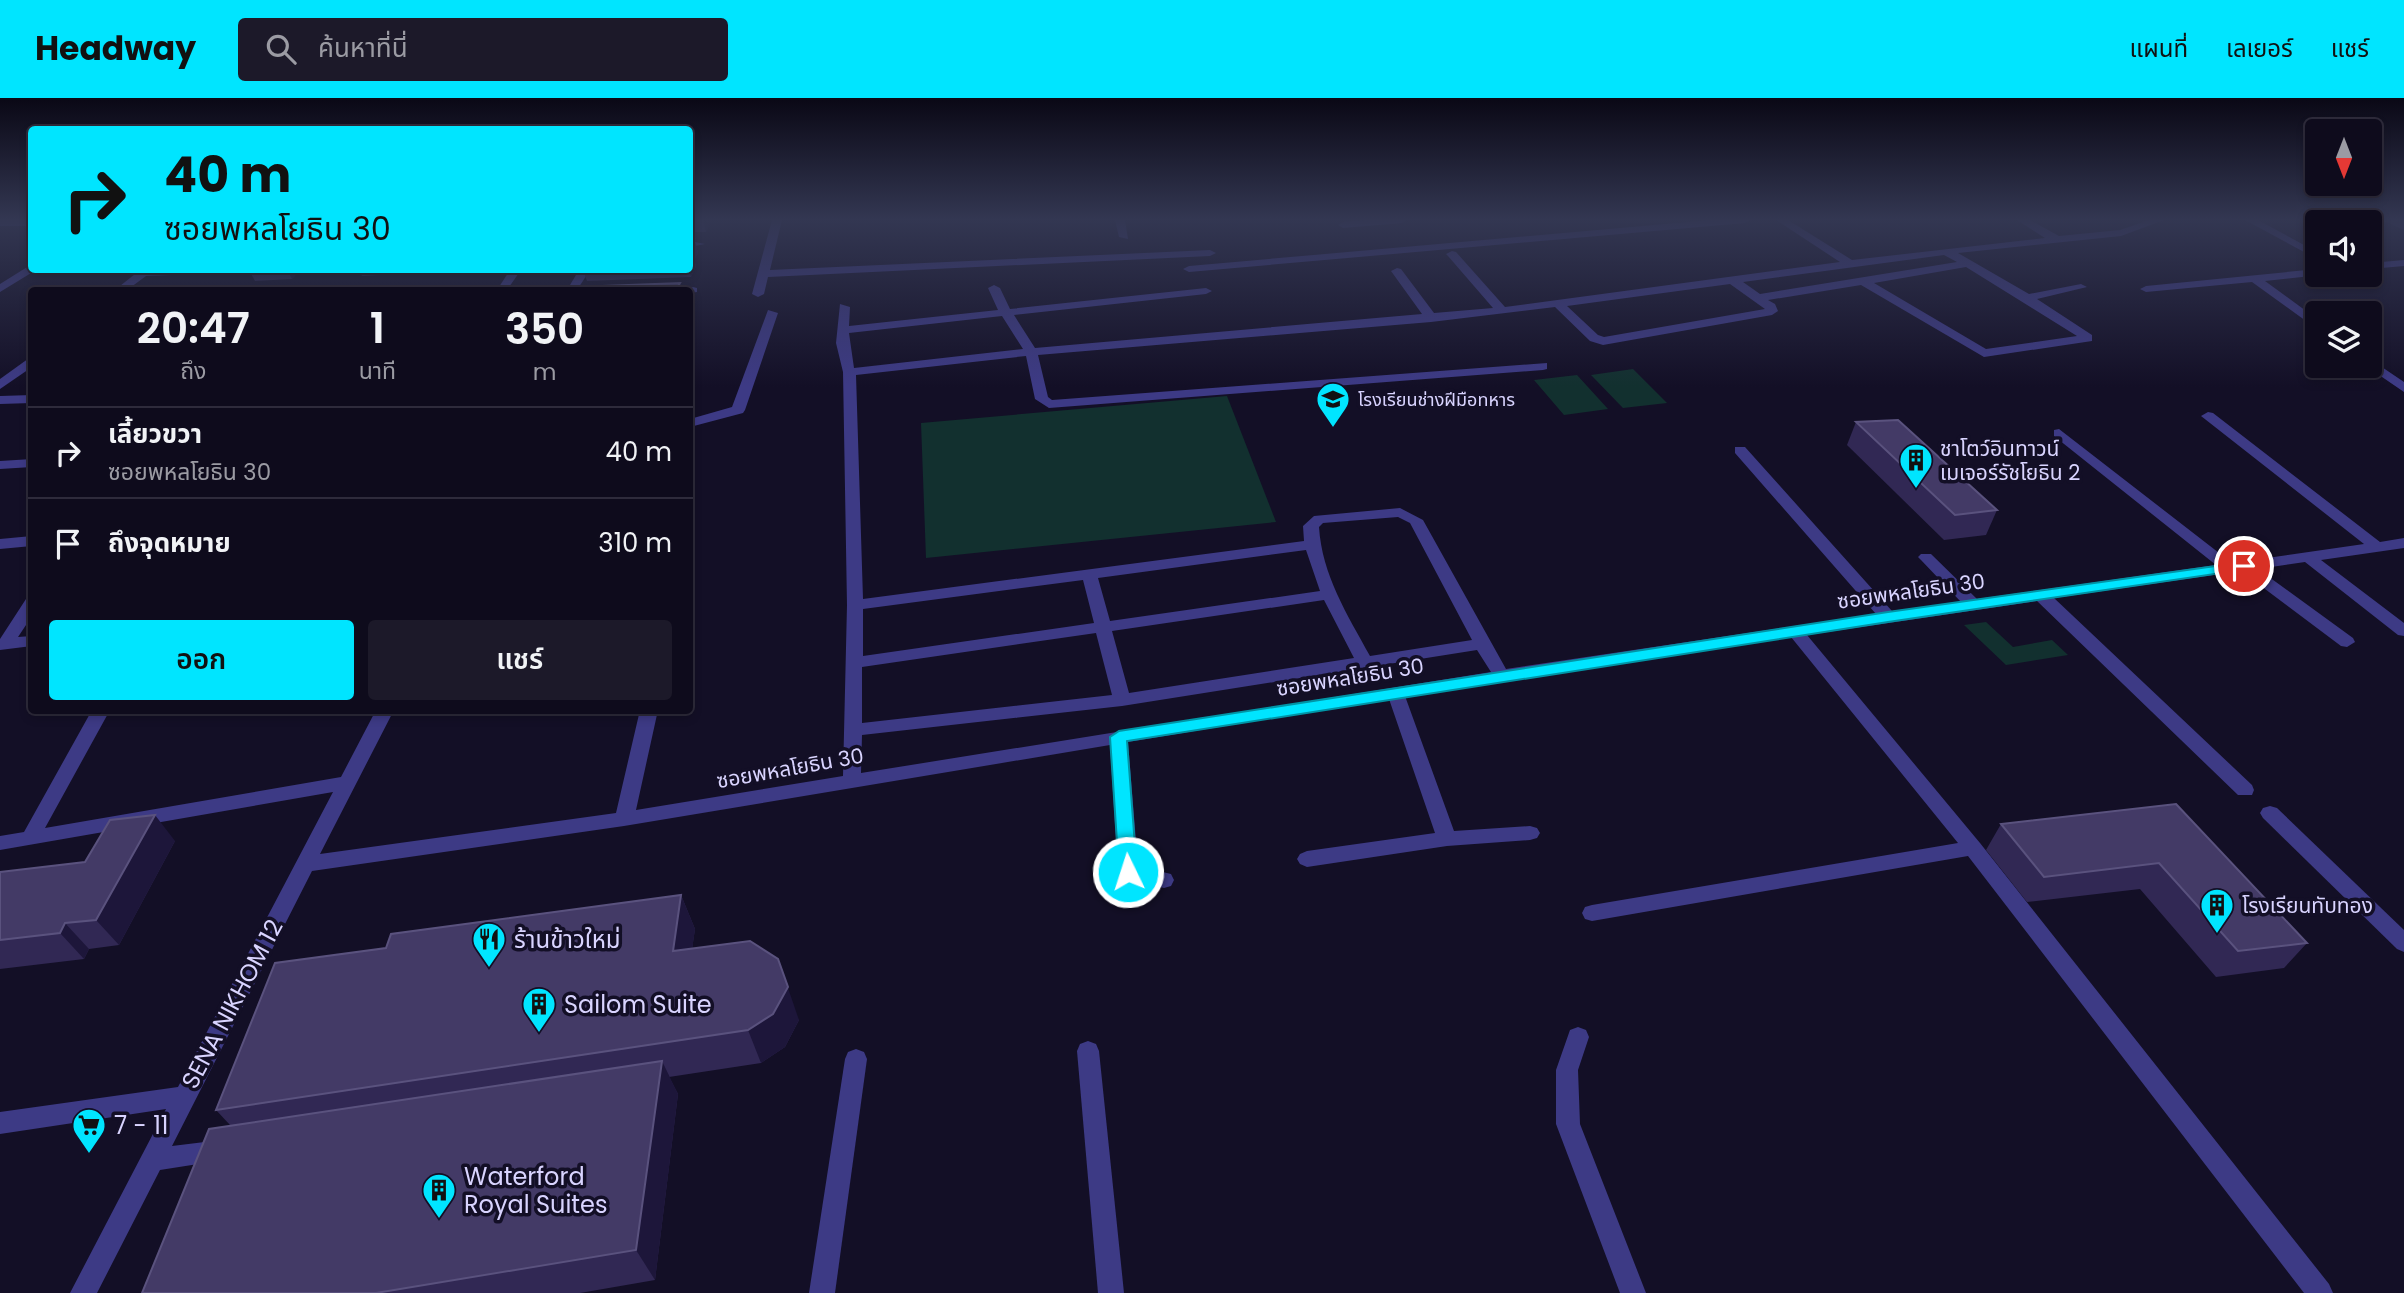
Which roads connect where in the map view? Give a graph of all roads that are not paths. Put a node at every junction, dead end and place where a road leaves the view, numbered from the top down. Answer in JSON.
{"nodes":[{"id":1,"x":19,"y":276,"type":"edge"},
{"id":2,"x":139,"y":276,"type":"edge"},
{"id":3,"x":763,"y":276,"type":"edge"},
{"id":4,"x":1400,"y":276,"type":"edge"},
{"id":5,"x":1471,"y":276,"type":"edge"},
{"id":6,"x":1773,"y":276,"type":"edge"},
{"id":7,"x":1895,"y":276,"type":"edge"},
{"id":8,"x":1988,"y":276,"type":"edge"},
{"id":9,"x":2277,"y":276,"type":"edge"},
{"id":10,"x":2254,"y":278,"type":"junction"},
{"id":11,"x":1734,"y":281,"type":"junction"},
{"id":12,"x":1863,"y":281,"type":"junction"},
{"id":13,"x":124,"y":287,"type":"edge"},
{"id":14,"x":2081,"y":287,"type":"dead end"},
{"id":15,"x":994,"y":288,"type":"dead end"},
{"id":16,"x":0,"y":289,"type":"edge"},
{"id":17,"x":2146,"y":289,"type":"dead end"},
{"id":18,"x":1206,"y":291,"type":"dead end"},
{"id":19,"x":758,"y":294,"type":"dead end"},
{"id":20,"x":1757,"y":298,"type":"junction"},
{"id":21,"x":2027,"y":298,"type":"junction"},
{"id":22,"x":1558,"y":304,"type":"junction"},
{"id":23,"x":844,"y":307,"type":"dead end"},
{"id":24,"x":1005,"y":311,"type":"junction"},
{"id":25,"x":1502,"y":311,"type":"junction"},
{"id":26,"x":772,"y":313,"type":"dead end"},
{"id":27,"x":2305,"y":316,"type":"edge"},
{"id":28,"x":1431,"y":318,"type":"junction"},
{"id":29,"x":843,"y":330,"type":"junction"},
{"id":30,"x":1031,"y":352,"type":"junction"},
{"id":31,"x":28,"y":362,"type":"edge"},
{"id":32,"x":1542,"y":366,"type":"dead end"},
{"id":33,"x":849,"y":372,"type":"junction"},
{"id":34,"x":2382,"y":372,"type":"edge"},
{"id":35,"x":0,"y":384,"type":"edge"},
{"id":36,"x":2404,"y":388,"type":"edge"},
{"id":37,"x":28,"y":398,"type":"edge"},
{"id":38,"x":0,"y":400,"type":"edge"},
{"id":39,"x":2208,"y":416,"type":"dead end"},
{"id":40,"x":693,"y":422,"type":"edge"},
{"id":41,"x":2059,"y":433,"type":"dead end"},
{"id":42,"x":1740,"y":450,"type":"dead end"},
{"id":43,"x":28,"y":463,"type":"edge"},
{"id":44,"x":0,"y":465,"type":"edge"},
{"id":45,"x":28,"y":541,"type":"edge"},
{"id":46,"x":2404,"y":543,"type":"edge"},
{"id":47,"x":0,"y":544,"type":"edge"},
{"id":48,"x":1311,"y":545,"type":"junction"},
{"id":49,"x":2377,"y":547,"type":"junction"},
{"id":50,"x":1926,"y":557,"type":"dead end"},
{"id":51,"x":2308,"y":557,"type":"junction"},
{"id":52,"x":2237,"y":567,"type":"junction"},
{"id":53,"x":1090,"y":576,"type":"junction"},
{"id":54,"x":1330,"y":594,"type":"junction"},
{"id":55,"x":2042,"y":596,"type":"junction"},
{"id":56,"x":1973,"y":605,"type":"junction"},
{"id":57,"x":855,"y":606,"type":"junction"},
{"id":58,"x":28,"y":609,"type":"edge"},
{"id":59,"x":1888,"y":617,"type":"junction"},
{"id":60,"x":1103,"y":627,"type":"junction"},
{"id":61,"x":2404,"y":631,"type":"edge"},
{"id":62,"x":1796,"y":632,"type":"junction"},
{"id":63,"x":28,"y":642,"type":"edge"},
{"id":64,"x":2347,"y":642,"type":"dead end"},
{"id":65,"x":1482,"y":644,"type":"junction"},
{"id":66,"x":2,"y":645,"type":"edge"},
{"id":67,"x":1364,"y":661,"type":"junction"},
{"id":68,"x":855,"y":663,"type":"junction"},
{"id":69,"x":1502,"y":676,"type":"junction"},
{"id":70,"x":1395,"y":692,"type":"junction"},
{"id":71,"x":1122,"y":700,"type":"junction"},
{"id":72,"x":99,"y":714,"type":"edge"},
{"id":73,"x":383,"y":714,"type":"edge"},
{"id":74,"x":649,"y":714,"type":"edge"},
{"id":75,"x":854,"y":730,"type":"junction"},
{"id":76,"x":1119,"y":737,"type":"junction"},
{"id":77,"x":852,"y":780,"type":"junction"},
{"id":78,"x":350,"y":782,"type":"junction"},
{"id":79,"x":2245,"y":790,"type":"dead end"},
{"id":80,"x":2270,"y":813,"type":"dead end"},
{"id":81,"x":624,"y":819,"type":"junction"},
{"id":82,"x":1530,"y":833,"type":"dead end"},
{"id":83,"x":30,"y":838,"type":"junction"},
{"id":84,"x":1447,"y":839,"type":"junction"},
{"id":85,"x":0,"y":843,"type":"edge"},
{"id":86,"x":1973,"y":848,"type":"junction"},
{"id":87,"x":1307,"y":859,"type":"dead end"},
{"id":88,"x":305,"y":864,"type":"junction"},
{"id":89,"x":1164,"y":880,"type":"dead end"},
{"id":90,"x":1592,"y":914,"type":"dead end"},
{"id":91,"x":2404,"y":943,"type":"edge"},
{"id":92,"x":1578,"y":1037,"type":"dead end"},
{"id":93,"x":1088,"y":1051,"type":"dead end"},
{"id":94,"x":856,"y":1059,"type":"dead end"},
{"id":95,"x":184,"y":1096,"type":"junction"},
{"id":96,"x":0,"y":1123,"type":"edge"},
{"id":97,"x":245,"y":1147,"type":"edge"},
{"id":98,"x":152,"y":1160,"type":"junction"},
{"id":99,"x":83,"y":1293,"type":"edge"},
{"id":100,"x":822,"y":1293,"type":"edge"},
{"id":101,"x":1111,"y":1293,"type":"edge"},
{"id":102,"x":1633,"y":1293,"type":"edge"},
{"id":103,"x":2320,"y":1293,"type":"edge"}],
"edges":[{"from":1,"to":16,"type":"street"},
{"from":2,"to":13,"type":"street"},
{"from":3,"to":19,"type":"street"},
{"from":4,"to":28,"type":"street"},
{"from":5,"to":25,"type":"street"},
{"from":6,"to":11,"type":"street"},
{"from":7,"to":12,"type":"street"},
{"from":8,"to":21,"type":"street"},
{"from":9,"to":10,"type":"street"},
{"from":10,"to":17,"type":"street"},
{"from":10,"to":27,"type":"street"},
{"from":11,"to":20,"type":"street"},
{"from":11,"to":22,"type":"street"},
{"from":12,"to":20,"type":"street"},
{"from":12,"to":21,"type":"street"},
{"from":14,"to":21,"type":"street"},
{"from":15,"to":24,"type":"street"},
{"from":18,"to":24,"type":"street"},
{"from":20,"to":22,"type":"street"},
{"from":22,"to":25,"type":"street"},
{"from":23,"to":29,"type":"street"},
{"from":24,"to":29,"type":"street"},
{"from":24,"to":30,"type":"street"},
{"from":25,"to":28,"type":"street"},
{"from":26,"to":40,"type":"street"},
{"from":28,"to":30,"type":"street"},
{"from":29,"to":33,"type":"street"},
{"from":30,"to":32,"type":"street"},
{"from":30,"to":33,"type":"street"},
{"from":31,"to":35,"type":"street"},
{"from":33,"to":57,"type":"street"},
{"from":34,"to":36,"type":"street"},
{"from":37,"to":38,"type":"street"},
{"from":39,"to":49,"type":"street"},
{"from":41,"to":52,"type":"street"},
{"from":42,"to":59,"type":"street"},
{"from":43,"to":44,"type":"street"},
{"from":45,"to":47,"type":"street"},
{"from":46,"to":49,"type":"street","name":"ซอยพหลโยธิน 30"},
{"from":48,"to":53,"type":"street"},
{"from":48,"to":54,"type":"street"},
{"from":48,"to":65,"type":"street"},
{"from":49,"to":51,"type":"street","name":"ซอยพหลโยธิน 30"},
{"from":50,"to":56,"type":"street"},
{"from":51,"to":52,"type":"street","name":"ซอยพหลโยธิน 30"},
{"from":51,"to":61,"type":"street"},
{"from":52,"to":55,"type":"street","name":"ซอยพหลโยธิน 30"},
{"from":52,"to":64,"type":"street"},
{"from":53,"to":57,"type":"street"},
{"from":53,"to":60,"type":"street"},
{"from":54,"to":60,"type":"street"},
{"from":54,"to":67,"type":"street"},
{"from":55,"to":56,"type":"street","name":"ซอยพหลโยธิน 30"},
{"from":55,"to":79,"type":"street"},
{"from":56,"to":59,"type":"street","name":"ซอยพหลโยธิน 30"},
{"from":57,"to":68,"type":"street"},
{"from":58,"to":66,"type":"street"},
{"from":59,"to":62,"type":"street","name":"ซอยพหลโยธิน 30"},
{"from":60,"to":68,"type":"street"},
{"from":60,"to":71,"type":"street"},
{"from":62,"to":69,"type":"street","name":"ซอยพหลโยธิน 30"},
{"from":62,"to":86,"type":"street"},
{"from":63,"to":66,"type":"street"},
{"from":65,"to":67,"type":"street"},
{"from":65,"to":69,"type":"street"},
{"from":67,"to":71,"type":"street"},
{"from":68,"to":75,"type":"street"},
{"from":69,"to":70,"type":"street","name":"ซอยพหลโยธิน 30"},
{"from":70,"to":76,"type":"street","name":"ซอยพหลโยธิน 30"},
{"from":70,"to":84,"type":"street"},
{"from":71,"to":75,"type":"street"},
{"from":72,"to":83,"type":"street"},
{"from":73,"to":78,"type":"street","name":"SENA NIKHOM 12"},
{"from":74,"to":81,"type":"street"},
{"from":75,"to":77,"type":"street"},
{"from":76,"to":77,"type":"street","name":"ซอยพหลโยธิน 30"},
{"from":76,"to":89,"type":"street"},
{"from":77,"to":81,"type":"street","name":"ซอยพหลโยธิน 30"},
{"from":78,"to":83,"type":"street"},
{"from":78,"to":88,"type":"street","name":"SENA NIKHOM 12"},
{"from":80,"to":91,"type":"street"},
{"from":81,"to":88,"type":"street","name":"ซอยพหลโยธิน 30"},
{"from":82,"to":84,"type":"street"},
{"from":83,"to":85,"type":"street"},
{"from":84,"to":87,"type":"street"},
{"from":86,"to":90,"type":"street"},
{"from":86,"to":103,"type":"street"},
{"from":88,"to":95,"type":"street","name":"SENA NIKHOM 12"},
{"from":92,"to":102,"type":"street"},
{"from":93,"to":101,"type":"street"},
{"from":94,"to":100,"type":"street"},
{"from":95,"to":96,"type":"street"},
{"from":95,"to":98,"type":"street","name":"SENA NIKHOM 12"},
{"from":97,"to":98,"type":"street"},
{"from":98,"to":99,"type":"street","name":"SENA NIKHOM 12"}]}
